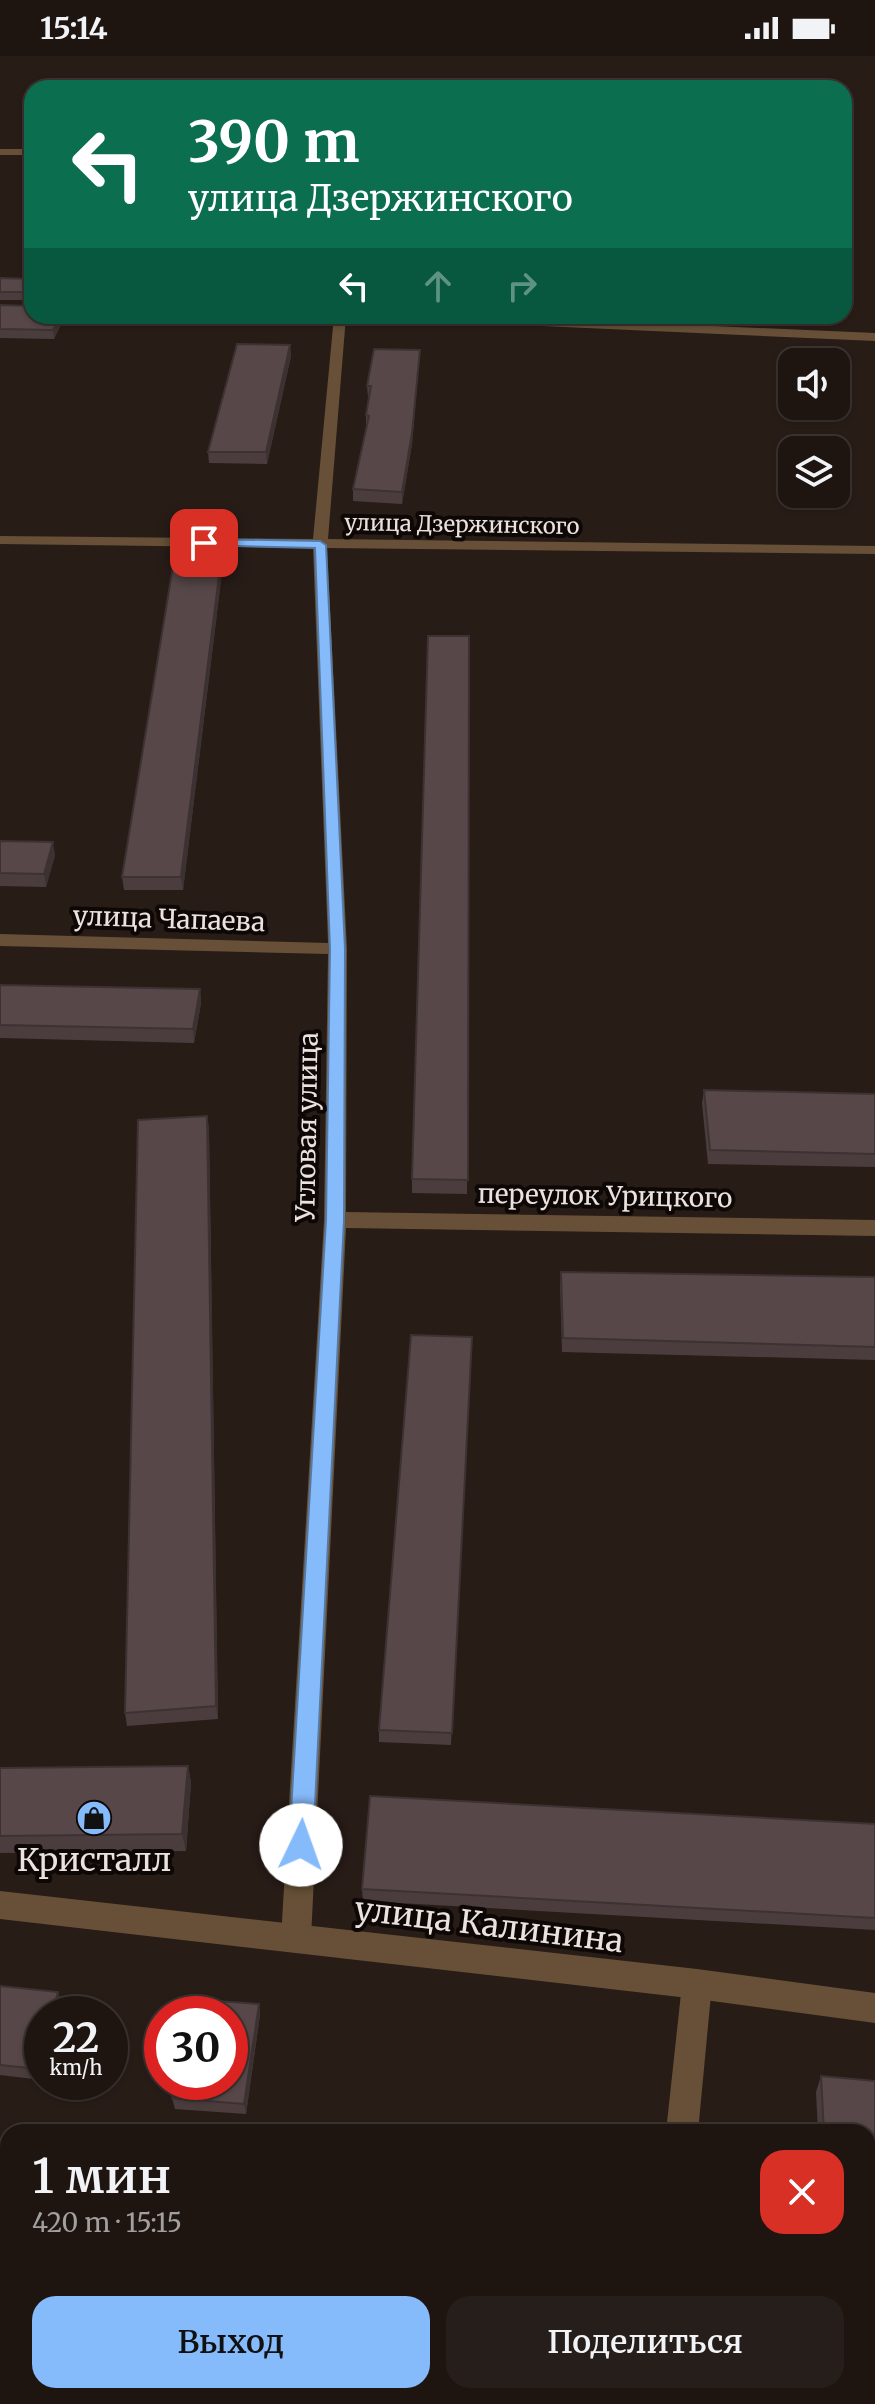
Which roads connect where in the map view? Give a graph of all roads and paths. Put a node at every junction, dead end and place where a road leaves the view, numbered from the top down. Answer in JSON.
{"nodes":[{"id":1,"x":0,"y":152,"type":"edge"},
{"id":2,"x":24,"y":152,"type":"edge"},
{"id":3,"x":339,"y":324,"type":"edge"},
{"id":4,"x":584,"y":324,"type":"edge"},
{"id":5,"x":875,"y":337,"type":"edge"},
{"id":6,"x":0,"y":540,"type":"edge"},
{"id":7,"x":320,"y":545,"type":"junction"},
{"id":8,"x":875,"y":550,"type":"edge"},
{"id":9,"x":0,"y":940,"type":"edge"},
{"id":10,"x":338,"y":949,"type":"junction"},
{"id":11,"x":335,"y":1220,"type":"junction"},
{"id":12,"x":875,"y":1228,"type":"edge"},
{"id":13,"x":0,"y":1905,"type":"edge"},
{"id":14,"x":296,"y":1938,"type":"junction"},
{"id":15,"x":697,"y":1984,"type":"junction"},
{"id":16,"x":875,"y":2008,"type":"edge"},
{"id":17,"x":683,"y":2124,"type":"edge"}],
"edges":[{"from":1,"to":2,"type":"street"},
{"from":3,"to":7,"type":"street","name":"Угловая улица"},
{"from":4,"to":5,"type":"street"},
{"from":6,"to":7,"type":"street","name":"улица Дзержинского"},
{"from":7,"to":8,"type":"street","name":"улица Дзержинского"},
{"from":7,"to":10,"type":"street","name":"Угловая улица"},
{"from":9,"to":10,"type":"street","name":"улица Чапаева"},
{"from":10,"to":11,"type":"street","name":"Угловая улица"},
{"from":11,"to":12,"type":"street","name":"переулок Урицкого"},
{"from":11,"to":14,"type":"street","name":"Угловая улица"},
{"from":13,"to":14,"type":"street","name":"улица Калинина"},
{"from":14,"to":15,"type":"street","name":"улица Калинина"},
{"from":15,"to":16,"type":"street","name":"улица Калинина"},
{"from":15,"to":17,"type":"street"}]}
